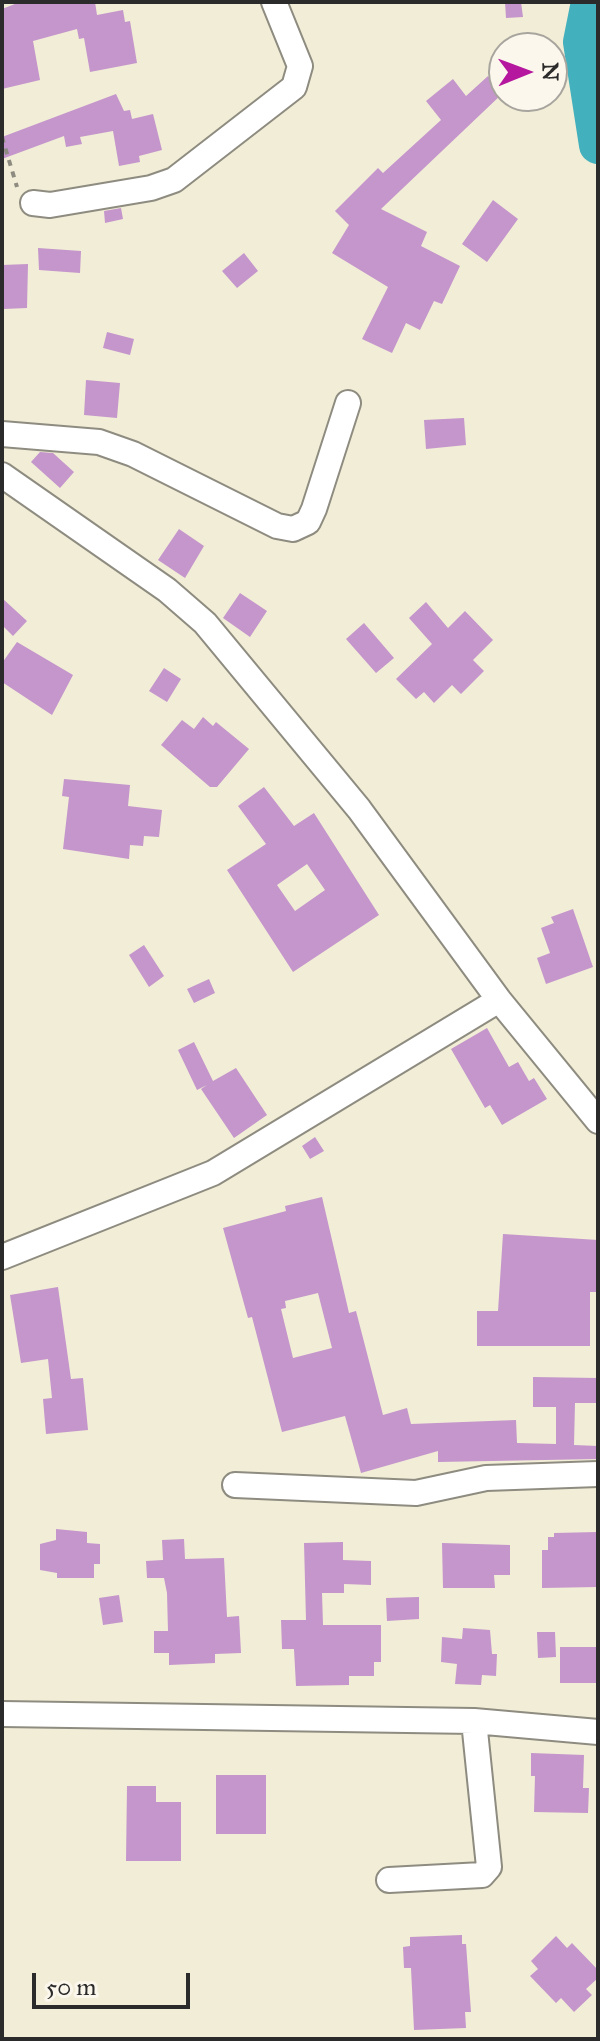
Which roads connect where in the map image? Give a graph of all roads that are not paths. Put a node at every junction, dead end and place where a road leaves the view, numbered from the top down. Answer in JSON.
{"nodes":[{"id":1,"x":274,"y":2,"type":"edge"},
{"id":2,"x":33,"y":203,"type":"road end"},
{"id":3,"x":348,"y":403,"type":"dead end"},
{"id":4,"x":2,"y":434,"type":"edge"},
{"id":5,"x":2,"y":475,"type":"edge"},
{"id":6,"x":499,"y":1000,"type":"junction"},
{"id":7,"x":598,"y":1121,"type":"edge"},
{"id":8,"x":2,"y":1257,"type":"edge"},
{"id":9,"x":598,"y":1474,"type":"edge"},
{"id":10,"x":235,"y":1485,"type":"dead end"},
{"id":11,"x":2,"y":1714,"type":"edge"},
{"id":12,"x":474,"y":1721,"type":"junction"},
{"id":13,"x":598,"y":1732,"type":"edge"},
{"id":14,"x":389,"y":1880,"type":"dead end"}],
"edges":[{"from":1,"to":2,"type":"street"},
{"from":3,"to":4,"type":"street"},
{"from":5,"to":6,"type":"street"},
{"from":6,"to":7,"type":"street"},
{"from":6,"to":8,"type":"street"},
{"from":9,"to":10,"type":"street"},
{"from":11,"to":12,"type":"street"},
{"from":12,"to":13,"type":"street"},
{"from":12,"to":14,"type":"street"}]}
